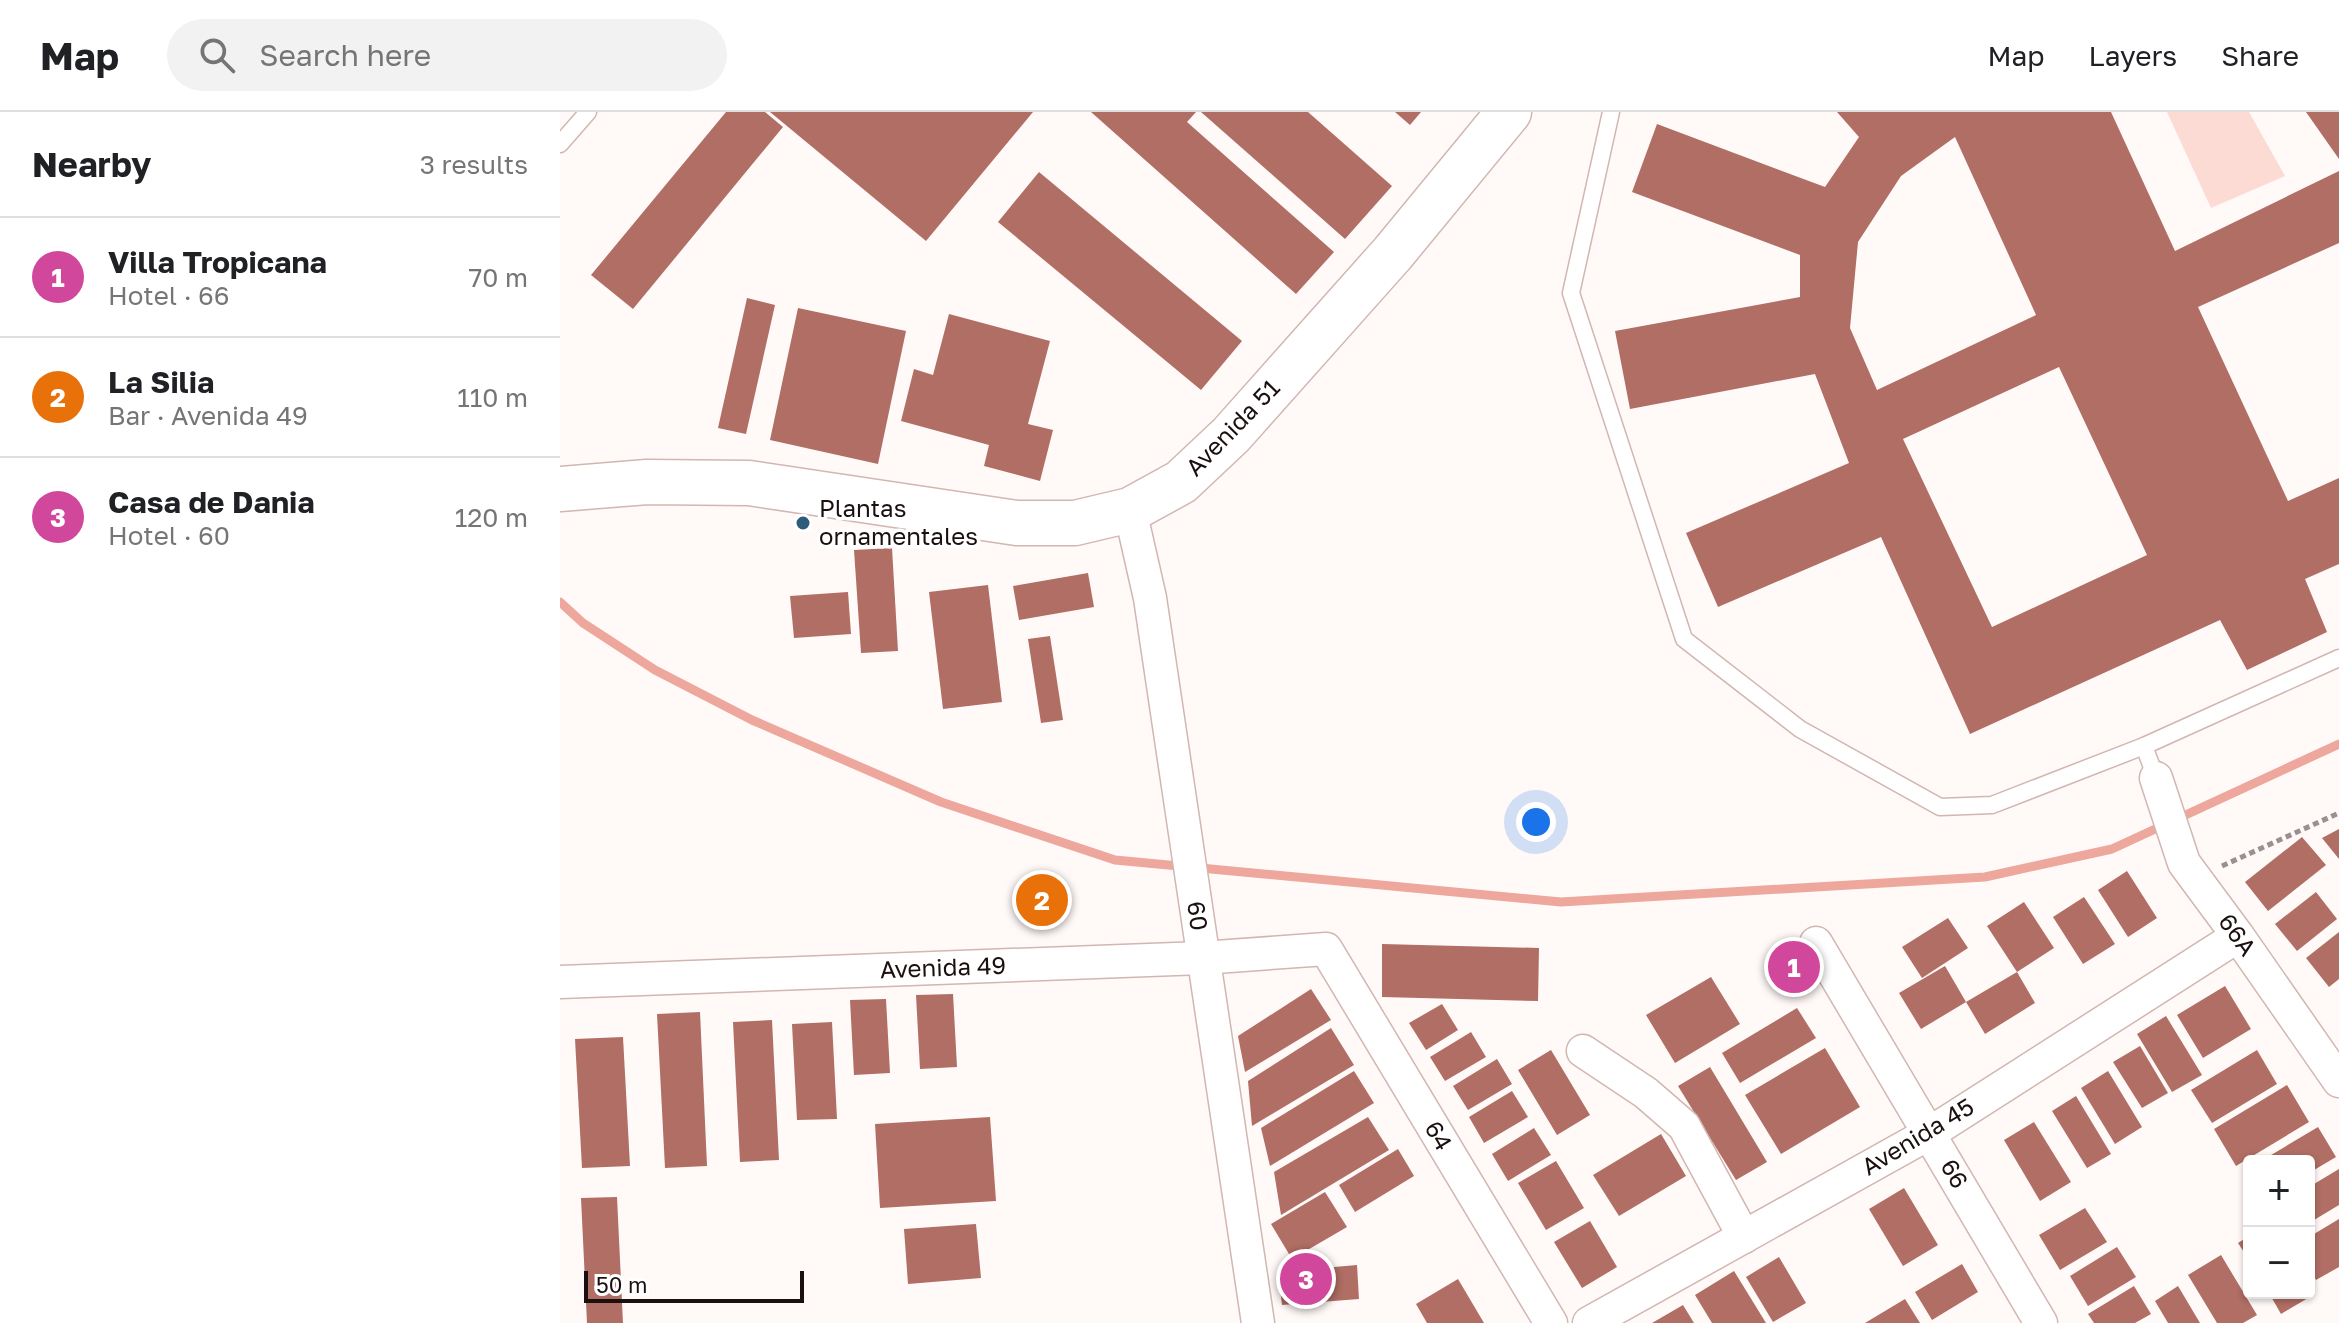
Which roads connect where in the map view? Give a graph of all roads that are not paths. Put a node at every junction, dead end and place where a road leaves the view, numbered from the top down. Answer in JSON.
{"nodes":[{"id":1,"x":588,"y":112,"type":"edge"},
{"id":2,"x":1509,"y":112,"type":"edge"},
{"id":3,"x":1611,"y":112,"type":"edge"},
{"id":4,"x":560,"y":144,"type":"edge"},
{"id":5,"x":560,"y":489,"type":"edge"},
{"id":6,"x":1130,"y":510,"type":"junction"},
{"id":7,"x":2339,"y":658,"type":"edge"},
{"id":8,"x":2144,"y":746,"type":"junction"},
{"id":9,"x":2156,"y":778,"type":"joint"},
{"id":10,"x":2238,"y":936,"type":"junction"},
{"id":11,"x":1816,"y":943,"type":"dead end"},
{"id":12,"x":1326,"y":949,"type":"joint"},
{"id":13,"x":1202,"y":958,"type":"junction"},
{"id":14,"x":560,"y":982,"type":"edge"},
{"id":15,"x":1583,"y":1051,"type":"dead end"},
{"id":16,"x":2339,"y":1081,"type":"edge"},
{"id":17,"x":1930,"y":1133,"type":"junction"},
{"id":18,"x":1744,"y":1237,"type":"junction"},
{"id":19,"x":1258,"y":1323,"type":"edge"},
{"id":20,"x":1551,"y":1323,"type":"edge"},
{"id":21,"x":1589,"y":1323,"type":"edge"},
{"id":22,"x":2041,"y":1323,"type":"edge"}],
"edges":[{"from":1,"to":4,"type":"lane"},
{"from":2,"to":6,"type":"main road","name":"Avenida 51"},
{"from":3,"to":8,"type":"lane"},
{"from":5,"to":6,"type":"main road","name":"Avenida 51"},
{"from":6,"to":13,"type":"street","name":"60"},
{"from":7,"to":8,"type":"lane"},
{"from":8,"to":9,"type":"lane"},
{"from":9,"to":10,"type":"street","name":"66A"},
{"from":10,"to":16,"type":"street","name":"66A"},
{"from":10,"to":17,"type":"street","name":"Avenida 45"},
{"from":11,"to":17,"type":"street","name":"66"},
{"from":12,"to":13,"type":"street","name":"Avenida 49"},
{"from":12,"to":20,"type":"street","name":"64"},
{"from":13,"to":14,"type":"street","name":"Avenida 49"},
{"from":13,"to":19,"type":"street","name":"60"},
{"from":15,"to":18,"type":"street"},
{"from":17,"to":18,"type":"street","name":"Avenida 45"},
{"from":17,"to":22,"type":"street","name":"66"},
{"from":18,"to":21,"type":"street","name":"Avenida 45"}]}
